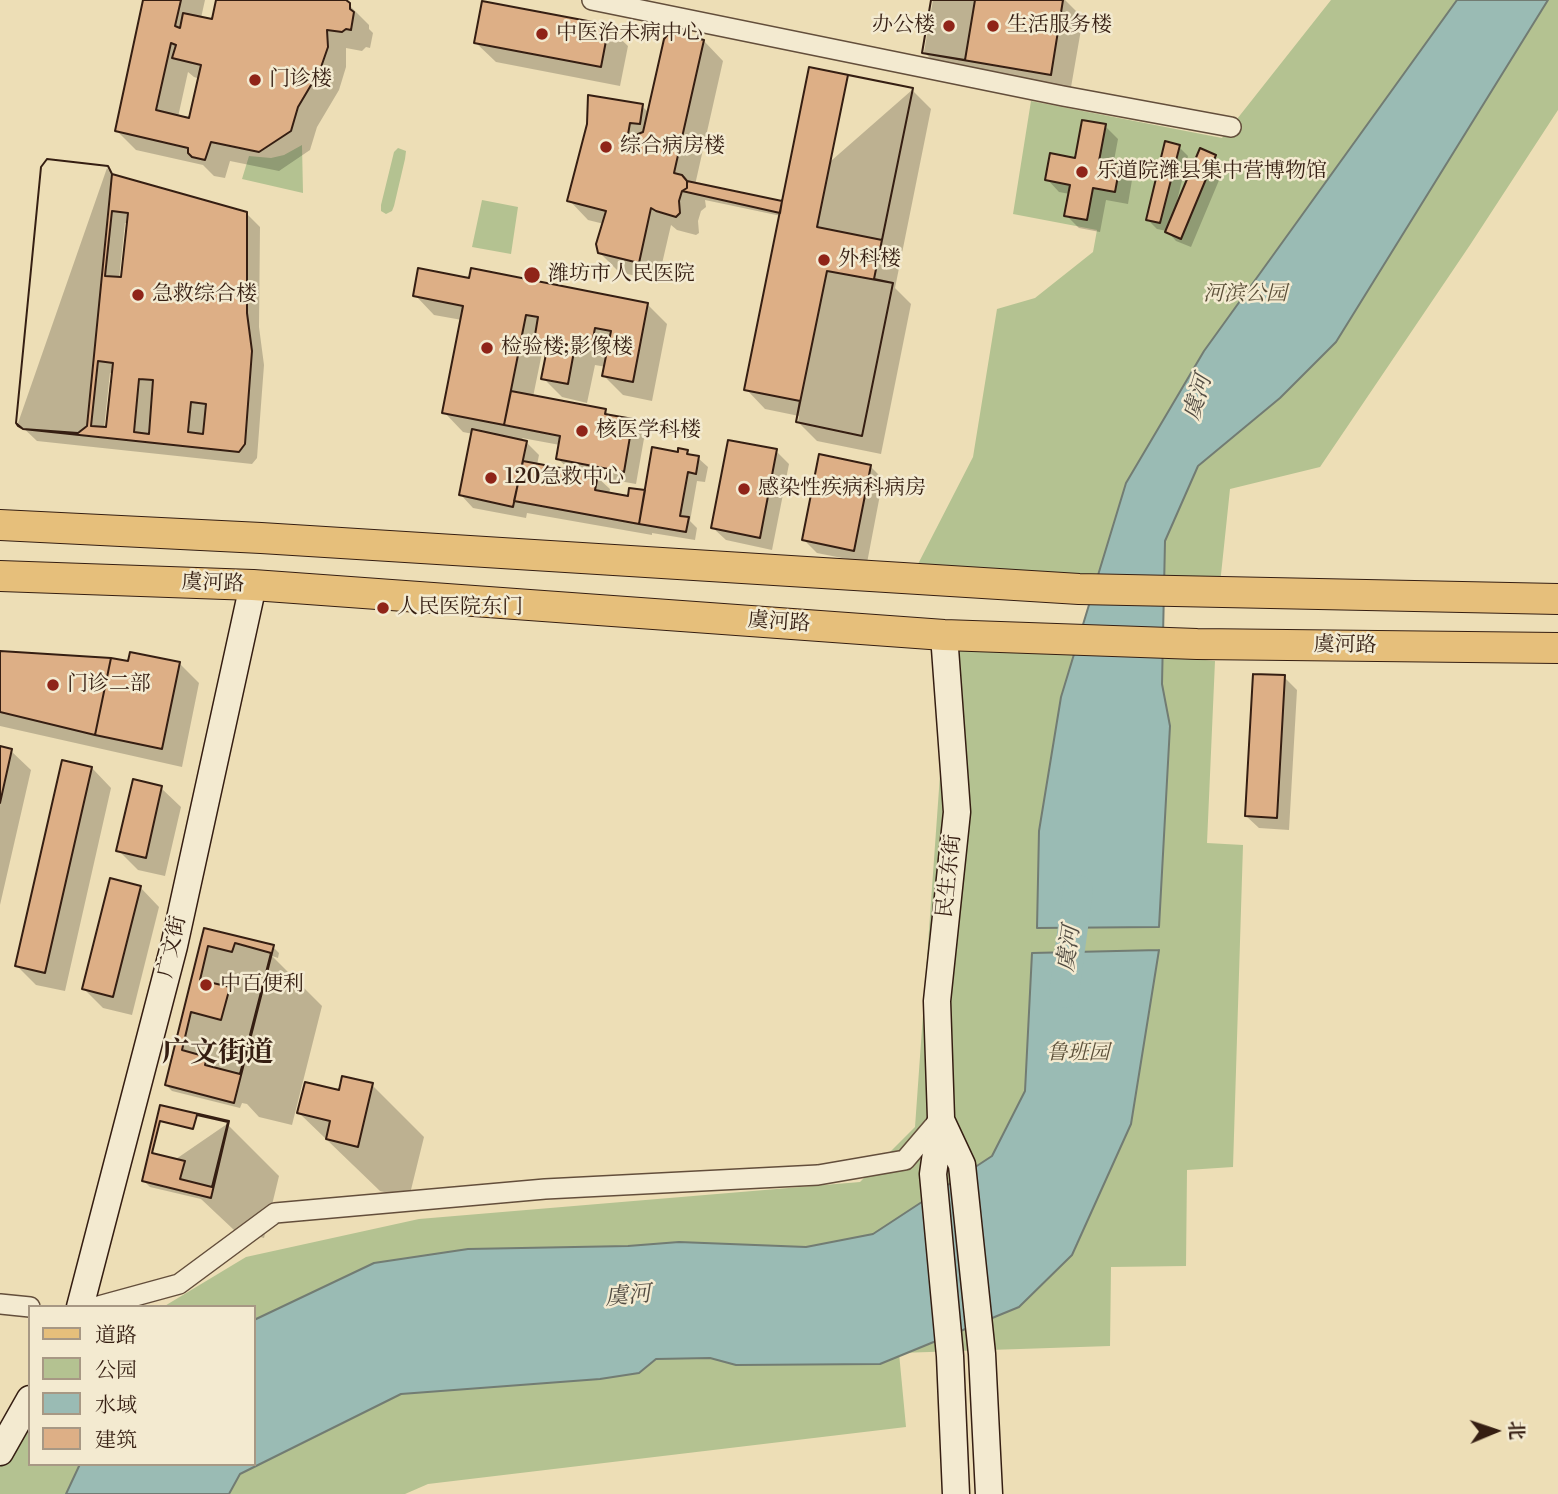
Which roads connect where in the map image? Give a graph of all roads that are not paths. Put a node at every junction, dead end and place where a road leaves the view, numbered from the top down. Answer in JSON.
{"nodes":[{"id":1,"x":593,"y":0,"type":"edge"},
{"id":2,"x":1231,"y":127,"type":"dead end"},
{"id":3,"x":0,"y":525,"type":"edge"},
{"id":4,"x":0,"y":576,"type":"edge"},
{"id":5,"x":253,"y":585,"type":"junction"},
{"id":6,"x":1558,"y":599,"type":"edge"},
{"id":7,"x":944,"y":635,"type":"junction"},
{"id":8,"x":1558,"y":648,"type":"edge"},
{"id":9,"x":941,"y":1118,"type":"junction"},
{"id":10,"x":0,"y":1304,"type":"edge"},
{"id":11,"x":81,"y":1305,"type":"edge"},
{"id":12,"x":102,"y":1305,"type":"edge"},
{"id":13,"x":28,"y":1307,"type":"edge"},
{"id":14,"x":28,"y":1403,"type":"edge"},
{"id":15,"x":0,"y":1452,"type":"edge"},
{"id":16,"x":956,"y":1494,"type":"edge"},
{"id":17,"x":989,"y":1494,"type":"edge"}],
"edges":[{"from":1,"to":2,"type":"street"},
{"from":3,"to":6,"type":"main road"},
{"from":4,"to":5,"type":"main road","name":"虞河路"},
{"from":5,"to":7,"type":"main road","name":"虞河路"},
{"from":5,"to":11,"type":"street","name":"广文街"},
{"from":7,"to":8,"type":"main road","name":"虞河路"},
{"from":7,"to":9,"type":"street","name":"民生东街"},
{"from":9,"to":12,"type":"street"},
{"from":9,"to":16,"type":"street","name":"民生东街"},
{"from":9,"to":17,"type":"street","name":"民生东街"},
{"from":10,"to":13,"type":"street"},
{"from":14,"to":15,"type":"street"}]}
